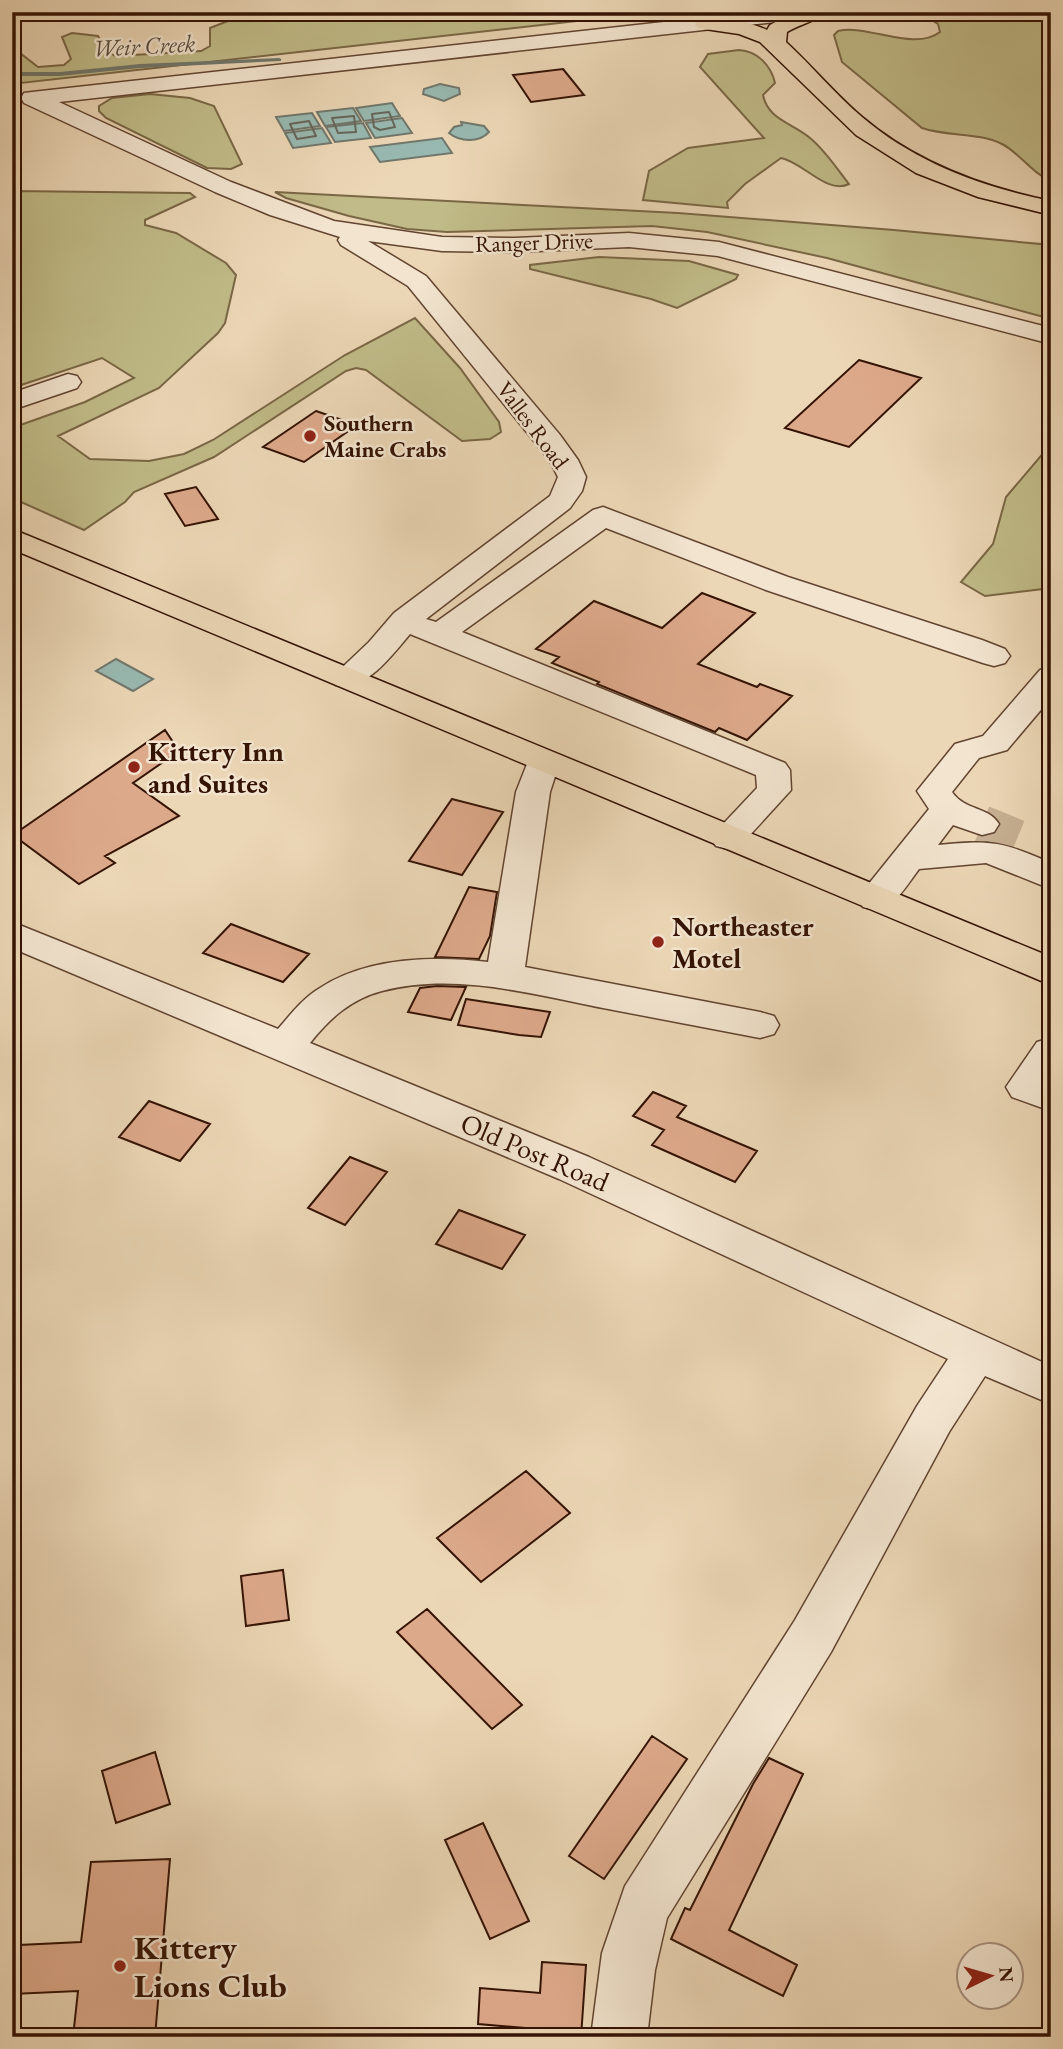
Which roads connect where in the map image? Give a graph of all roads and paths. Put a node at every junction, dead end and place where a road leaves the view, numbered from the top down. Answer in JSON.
{"nodes":[{"id":1,"x":814,"y":12,"type":"edge"},
{"id":2,"x":705,"y":24,"type":"junction"},
{"id":3,"x":775,"y":44,"type":"junction"},
{"id":4,"x":23,"y":99,"type":"edge"},
{"id":5,"x":1051,"y":208,"type":"edge"},
{"id":6,"x":330,"y":228,"type":"junction"},
{"id":7,"x":1051,"y":336,"type":"edge"},
{"id":8,"x":68,"y":382,"type":"dead end"},
{"id":9,"x":12,"y":402,"type":"edge"},
{"id":10,"x":12,"y":538,"type":"edge"},
{"id":11,"x":405,"y":620,"type":"junction"},
{"id":12,"x":439,"y":634,"type":"junction"},
{"id":13,"x":994,"y":656,"type":"dead end"},
{"id":14,"x":1051,"y":677,"type":"edge"},
{"id":15,"x":346,"y":678,"type":"junction"},
{"id":16,"x":543,"y":761,"type":"junction"},
{"id":17,"x":947,"y":810,"type":"junction"},
{"id":18,"x":982,"y":824,"type":"tunnel mouth"},
{"id":19,"x":728,"y":838,"type":"junction"},
{"id":20,"x":907,"y":859,"type":"junction"},
{"id":21,"x":1051,"y":877,"type":"edge"},
{"id":22,"x":876,"y":899,"type":"junction"},
{"id":23,"x":12,"y":934,"type":"edge"},
{"id":24,"x":1051,"y":972,"type":"edge"},
{"id":25,"x":505,"y":976,"type":"junction"},
{"id":26,"x":760,"y":1025,"type":"dead end"},
{"id":27,"x":285,"y":1047,"type":"junction"},
{"id":28,"x":1051,"y":1052,"type":"edge"},
{"id":29,"x":1051,"y":1097,"type":"edge"},
{"id":30,"x":977,"y":1352,"type":"junction"},
{"id":31,"x":1051,"y":1386,"type":"edge"},
{"id":32,"x":619,"y":2037,"type":"edge"}],
"edges":[{"from":1,"to":2,"type":"street"},
{"from":1,"to":3,"type":"main road"},
{"from":2,"to":3,"type":"main road"},
{"from":2,"to":4,"type":"street"},
{"from":3,"to":5,"type":"main road"},
{"from":4,"to":6,"type":"street","name":"Ranger Drive"},
{"from":6,"to":7,"type":"street","name":"Ranger Drive"},
{"from":6,"to":11,"type":"street","name":"Valles Road"},
{"from":8,"to":9,"type":"street"},
{"from":10,"to":15,"type":"main road"},
{"from":11,"to":12,"type":"street"},
{"from":11,"to":15,"type":"street","name":"Valles Road"},
{"from":12,"to":13,"type":"street"},
{"from":12,"to":19,"type":"street"},
{"from":14,"to":17,"type":"street"},
{"from":15,"to":16,"type":"main road"},
{"from":16,"to":19,"type":"main road"},
{"from":16,"to":25,"type":"street"},
{"from":17,"to":18,"type":"street"},
{"from":17,"to":20,"type":"street"},
{"from":19,"to":22,"type":"main road"},
{"from":20,"to":21,"type":"street"},
{"from":20,"to":22,"type":"street"},
{"from":22,"to":24,"type":"main road"},
{"from":23,"to":27,"type":"street","name":"Old Post Road"},
{"from":25,"to":26,"type":"street"},
{"from":25,"to":27,"type":"street"},
{"from":27,"to":30,"type":"street","name":"Old Post Road"},
{"from":28,"to":29,"type":"street"},
{"from":30,"to":31,"type":"street","name":"Old Post Road"},
{"from":30,"to":32,"type":"street"}]}
